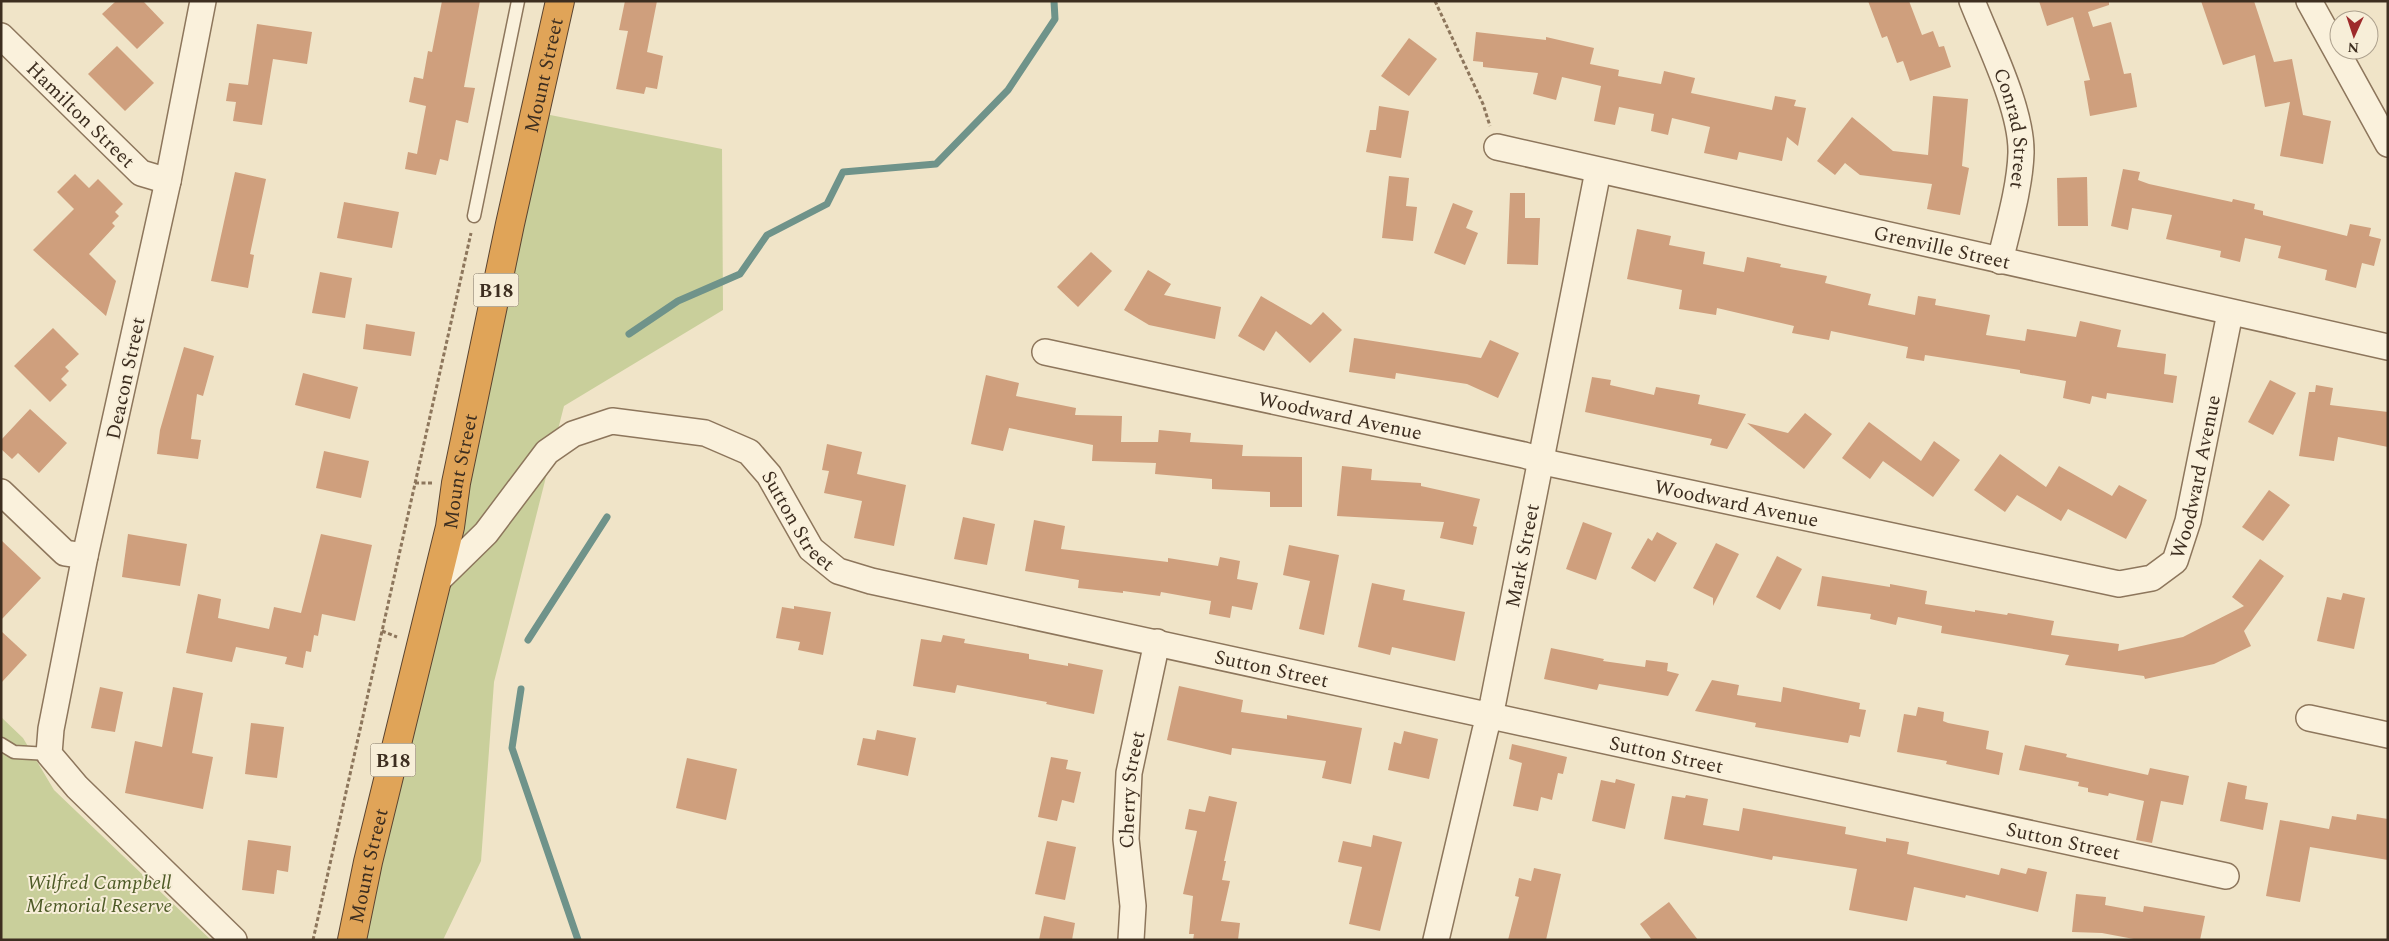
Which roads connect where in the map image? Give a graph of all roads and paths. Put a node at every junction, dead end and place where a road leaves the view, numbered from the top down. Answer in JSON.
{"nodes":[{"id":1,"x":203,"y":1,"type":"edge"},
{"id":2,"x":518,"y":1,"type":"edge"},
{"id":3,"x":560,"y":1,"type":"edge"},
{"id":4,"x":1435,"y":1,"type":"edge"},
{"id":5,"x":1972,"y":1,"type":"edge"},
{"id":6,"x":2309,"y":1,"type":"edge"},
{"id":7,"x":1,"y":36,"type":"edge"},
{"id":8,"x":2388,"y":144,"type":"edge"},
{"id":9,"x":1496,"y":147,"type":"joint"},
{"id":10,"x":1598,"y":171,"type":"junction"},
{"id":11,"x":168,"y":181,"type":"junction"},
{"id":12,"x":474,"y":216,"type":"joint"},
{"id":13,"x":2000,"y":261,"type":"junction"},
{"id":14,"x":2230,"y":313,"type":"junction"},
{"id":15,"x":2388,"y":347,"type":"edge"},
{"id":16,"x":1045,"y":352,"type":"dead end"},
{"id":17,"x":1540,"y":459,"type":"junction"},
{"id":18,"x":1,"y":492,"type":"edge"},
{"id":19,"x":85,"y":556,"type":"junction"},
{"id":20,"x":438,"y":580,"type":"junction"},
{"id":21,"x":1158,"y":642,"type":"junction"},
{"id":22,"x":1489,"y":715,"type":"junction"},
{"id":23,"x":2309,"y":718,"type":"dead end"},
{"id":24,"x":2388,"y":734,"type":"edge"},
{"id":25,"x":1,"y":744,"type":"edge"},
{"id":26,"x":49,"y":754,"type":"junction"},
{"id":27,"x":2226,"y":876,"type":"dead end"},
{"id":28,"x":234,"y":940,"type":"edge"},
{"id":29,"x":314,"y":940,"type":"edge"},
{"id":30,"x":352,"y":940,"type":"edge"},
{"id":31,"x":1131,"y":940,"type":"edge"},
{"id":32,"x":1436,"y":940,"type":"edge"}],
"edges":[{"from":1,"to":11,"type":"street","name":"Deacon Street"},
{"from":2,"to":12,"type":"lane"},
{"from":3,"to":20,"type":"highway","name":"Mount Street","number":"B18"},
{"from":4,"to":9,"type":"path"},
{"from":5,"to":13,"type":"street","name":"Conrad Street"},
{"from":6,"to":8,"type":"street"},
{"from":7,"to":11,"type":"street","name":"Hamilton Street"},
{"from":9,"to":10,"type":"street","name":"Grenville Street"},
{"from":10,"to":13,"type":"street","name":"Grenville Street"},
{"from":10,"to":17,"type":"street","name":"Mark Street"},
{"from":11,"to":19,"type":"street","name":"Deacon Street"},
{"from":12,"to":29,"type":"path"},
{"from":13,"to":14,"type":"street","name":"Grenville Street"},
{"from":14,"to":15,"type":"street","name":"Grenville Street"},
{"from":14,"to":17,"type":"street","name":"Woodward Avenue"},
{"from":16,"to":17,"type":"street","name":"Woodward Avenue"},
{"from":17,"to":22,"type":"street","name":"Mark Street"},
{"from":18,"to":19,"type":"street"},
{"from":19,"to":26,"type":"street","name":"Deacon Street"},
{"from":20,"to":21,"type":"street","name":"Sutton Street"},
{"from":20,"to":30,"type":"highway","name":"Mount Street","number":"B18"},
{"from":21,"to":22,"type":"street","name":"Sutton Street"},
{"from":21,"to":31,"type":"street","name":"Cherry Street"},
{"from":22,"to":27,"type":"street","name":"Sutton Street"},
{"from":22,"to":32,"type":"street","name":"Mark Street"},
{"from":23,"to":24,"type":"street"},
{"from":25,"to":26,"type":"lane"},
{"from":26,"to":28,"type":"street"}]}
